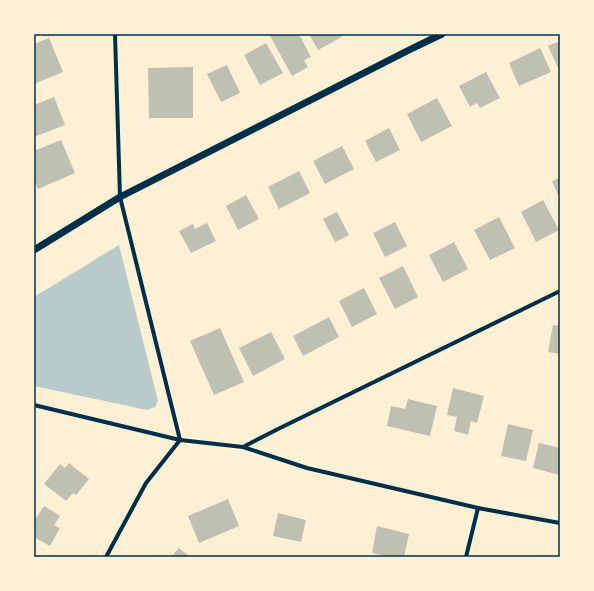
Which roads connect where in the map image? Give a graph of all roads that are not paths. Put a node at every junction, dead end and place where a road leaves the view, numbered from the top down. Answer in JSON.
{"nodes":[{"id":1,"x":114,"y":34,"type":"edge"},
{"id":2,"x":442,"y":34,"type":"edge"},
{"id":3,"x":120,"y":197,"type":"junction"},
{"id":4,"x":34,"y":250,"type":"edge"},
{"id":5,"x":560,"y":291,"type":"edge"},
{"id":6,"x":34,"y":405,"type":"edge"},
{"id":7,"x":180,"y":440,"type":"junction"},
{"id":8,"x":243,"y":447,"type":"junction"},
{"id":9,"x":478,"y":508,"type":"junction"},
{"id":10,"x":560,"y":523,"type":"edge"},
{"id":11,"x":106,"y":557,"type":"edge"},
{"id":12,"x":466,"y":557,"type":"edge"}],
"edges":[{"from":1,"to":3,"type":"street"},
{"from":2,"to":3,"type":"street"},
{"from":3,"to":4,"type":"street"},
{"from":3,"to":7,"type":"street"},
{"from":5,"to":8,"type":"street"},
{"from":6,"to":7,"type":"street"},
{"from":7,"to":8,"type":"street"},
{"from":7,"to":11,"type":"street"},
{"from":8,"to":9,"type":"street"},
{"from":9,"to":10,"type":"street"},
{"from":9,"to":12,"type":"street"}]}
